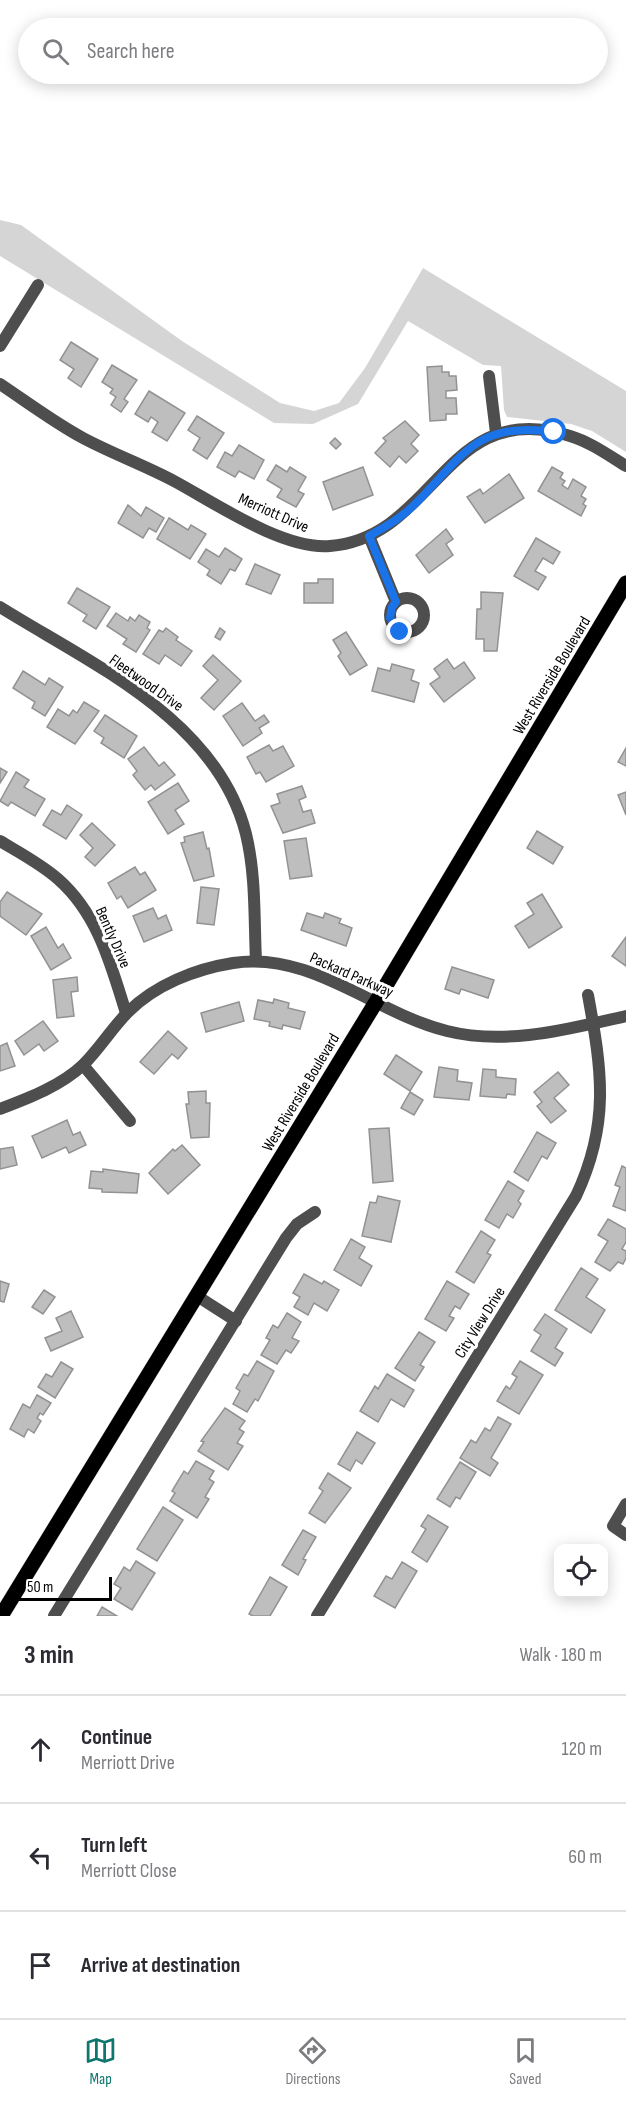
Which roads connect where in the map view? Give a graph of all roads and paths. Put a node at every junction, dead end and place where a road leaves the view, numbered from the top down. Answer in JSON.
{"nodes":[{"id":1,"x":38,"y":285,"type":"dead end"},
{"id":2,"x":0,"y":346,"type":"edge"},
{"id":3,"x":489,"y":376,"type":"dead end"},
{"id":4,"x":0,"y":384,"type":"edge"},
{"id":5,"x":496,"y":434,"type":"junction"},
{"id":6,"x":626,"y":466,"type":"edge"},
{"id":7,"x":369,"y":536,"type":"junction"},
{"id":8,"x":626,"y":584,"type":"edge"},
{"id":9,"x":396,"y":602,"type":"dead end"},
{"id":10,"x":0,"y":607,"type":"edge"},
{"id":11,"x":0,"y":841,"type":"edge"},
{"id":12,"x":256,"y":961,"type":"junction"},
{"id":13,"x":588,"y":995,"type":"dead end"},
{"id":14,"x":376,"y":1002,"type":"junction"},
{"id":15,"x":126,"y":1013,"type":"junction"},
{"id":16,"x":626,"y":1016,"type":"edge"},
{"id":17,"x":593,"y":1023,"type":"junction"},
{"id":18,"x":82,"y":1065,"type":"junction"},
{"id":19,"x":0,"y":1109,"type":"edge"},
{"id":20,"x":130,"y":1121,"type":"dead end"},
{"id":21,"x":315,"y":1212,"type":"dead end"},
{"id":22,"x":197,"y":1296,"type":"junction"},
{"id":23,"x":236,"y":1321,"type":"junction"},
{"id":24,"x":626,"y":1504,"type":"edge"},
{"id":25,"x":626,"y":1535,"type":"edge"},
{"id":26,"x":1,"y":1616,"type":"edge"},
{"id":27,"x":54,"y":1616,"type":"edge"},
{"id":28,"x":316,"y":1616,"type":"edge"}],
"edges":[{"from":1,"to":2,"type":"street"},
{"from":3,"to":5,"type":"street"},
{"from":4,"to":7,"type":"street","name":"Merriott Drive"},
{"from":5,"to":6,"type":"street","name":"Merriott Drive"},
{"from":5,"to":7,"type":"street","name":"Merriott Drive"},
{"from":7,"to":9,"type":"street"},
{"from":8,"to":14,"type":"main road","name":"West Riverside Boulevard"},
{"from":10,"to":12,"type":"street","name":"Fleetwood Drive"},
{"from":11,"to":15,"type":"street","name":"Bently Drive"},
{"from":12,"to":14,"type":"street","name":"Packard Parkway"},
{"from":12,"to":15,"type":"street","name":"Packard Parkway"},
{"from":13,"to":17,"type":"street","name":"City View Drive"},
{"from":14,"to":17,"type":"street","name":"Packard Parkway"},
{"from":14,"to":22,"type":"main road","name":"West Riverside Boulevard"},
{"from":15,"to":18,"type":"street","name":"Packard Parkway"},
{"from":16,"to":17,"type":"street","name":"Packard Parkway"},
{"from":17,"to":28,"type":"street","name":"City View Drive"},
{"from":18,"to":19,"type":"street","name":"Packard Parkway"},
{"from":18,"to":20,"type":"street"},
{"from":21,"to":23,"type":"street"},
{"from":22,"to":23,"type":"street"},
{"from":22,"to":26,"type":"main road","name":"West Riverside Boulevard"},
{"from":23,"to":27,"type":"street"},
{"from":24,"to":25,"type":"street"}]}
